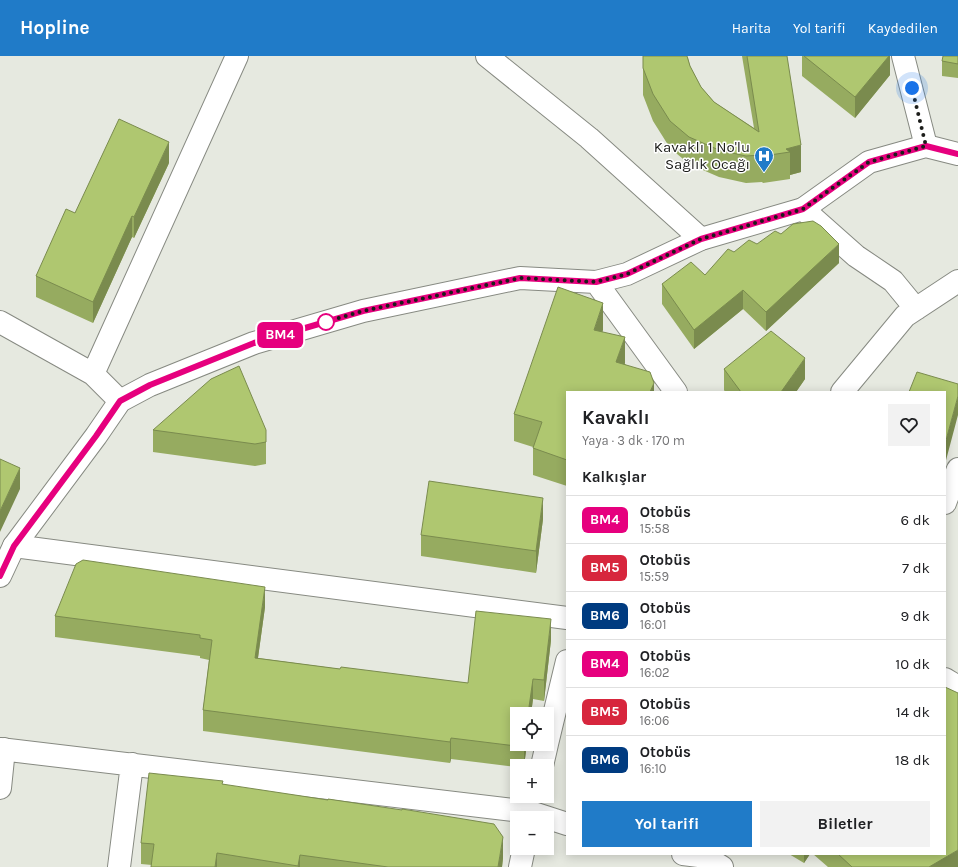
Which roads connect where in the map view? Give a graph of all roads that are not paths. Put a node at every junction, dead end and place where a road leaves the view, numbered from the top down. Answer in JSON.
{"nodes":[{"id":1,"x":238,"y":56,"type":"edge"},
{"id":2,"x":487,"y":56,"type":"edge"},
{"id":3,"x":904,"y":57,"type":"edge"},
{"id":4,"x":926,"y":146,"type":"junction"},
{"id":5,"x":958,"y":154,"type":"edge"},
{"id":6,"x":803,"y":209,"type":"junction"},
{"id":7,"x":701,"y":239,"type":"junction"},
{"id":8,"x":958,"y":281,"type":"edge"},
{"id":9,"x":596,"y":282,"type":"junction"},
{"id":10,"x":916,"y":309,"type":"junction"},
{"id":11,"x":0,"y":322,"type":"edge"},
{"id":12,"x":94,"y":374,"type":"junction"},
{"id":13,"x":675,"y":391,"type":"edge"},
{"id":14,"x":843,"y":391,"type":"edge"},
{"id":15,"x":120,"y":401,"type":"junction"},
{"id":16,"x":958,"y":469,"type":"edge"},
{"id":17,"x":946,"y":500,"type":"edge"},
{"id":18,"x":14,"y":546,"type":"junction"},
{"id":19,"x":0,"y":576,"type":"edge"},
{"id":20,"x":566,"y":618,"type":"edge"},
{"id":21,"x":566,"y":666,"type":"edge"},
{"id":22,"x":946,"y":680,"type":"edge"},
{"id":23,"x":958,"y":687,"type":"edge"},
{"id":24,"x":554,"y":715,"type":"edge"},
{"id":25,"x":2,"y":749,"type":"edge"},
{"id":26,"x":132,"y":764,"type":"junction"},
{"id":27,"x":0,"y":788,"type":"edge"},
{"id":28,"x":531,"y":809,"type":"edge"},
{"id":29,"x":566,"y":824,"type":"edge"},
{"id":30,"x":523,"y":855,"type":"edge"},
{"id":31,"x":687,"y":855,"type":"edge"},
{"id":32,"x":710,"y":861,"type":"edge"},
{"id":33,"x":119,"y":867,"type":"edge"},
{"id":34,"x":520,"y":867,"type":"edge"}],
"edges":[{"from":1,"to":12,"type":"street"},
{"from":2,"to":7,"type":"street"},
{"from":3,"to":4,"type":"street"},
{"from":4,"to":5,"type":"street"},
{"from":4,"to":6,"type":"street"},
{"from":6,"to":7,"type":"street"},
{"from":6,"to":10,"type":"street"},
{"from":7,"to":9,"type":"street"},
{"from":8,"to":10,"type":"street"},
{"from":9,"to":13,"type":"street"},
{"from":9,"to":15,"type":"street"},
{"from":10,"to":14,"type":"street"},
{"from":11,"to":12,"type":"street"},
{"from":12,"to":15,"type":"street"},
{"from":15,"to":18,"type":"street"},
{"from":16,"to":17,"type":"street"},
{"from":18,"to":19,"type":"street"},
{"from":18,"to":20,"type":"street"},
{"from":21,"to":24,"type":"street"},
{"from":22,"to":23,"type":"street"},
{"from":25,"to":26,"type":"street"},
{"from":25,"to":27,"type":"street"},
{"from":26,"to":28,"type":"street"},
{"from":26,"to":33,"type":"street"},
{"from":28,"to":29,"type":"street"},
{"from":30,"to":34,"type":"street"},
{"from":31,"to":32,"type":"street"}]}
